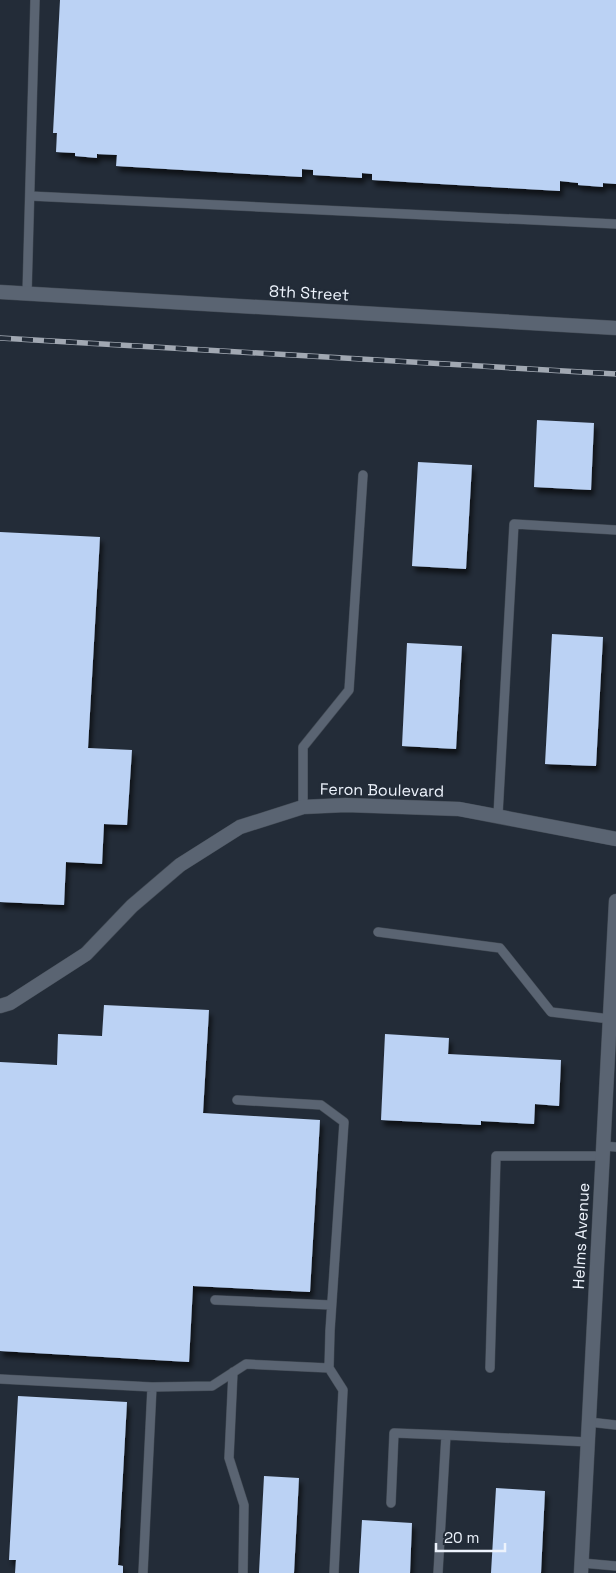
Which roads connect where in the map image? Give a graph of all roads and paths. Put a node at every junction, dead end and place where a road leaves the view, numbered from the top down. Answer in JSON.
{"nodes":[{"id":1,"x":34,"y":0,"type":"edge"},
{"id":2,"x":30,"y":196,"type":"junction"},
{"id":3,"x":616,"y":224,"type":"edge"},
{"id":4,"x":0,"y":292,"type":"edge"},
{"id":5,"x":27,"y":294,"type":"junction"},
{"id":6,"x":616,"y":328,"type":"edge"},
{"id":7,"x":363,"y":475,"type":"dead end"},
{"id":8,"x":616,"y":530,"type":"edge"},
{"id":9,"x":303,"y":807,"type":"junction"},
{"id":10,"x":498,"y":815,"type":"junction"},
{"id":11,"x":616,"y":839,"type":"edge"},
{"id":12,"x":616,"y":901,"type":"edge"},
{"id":13,"x":378,"y":932,"type":"dead end"},
{"id":14,"x":0,"y":1006,"type":"edge"},
{"id":15,"x":610,"y":1018,"type":"junction"},
{"id":16,"x":237,"y":1100,"type":"dead end"},
{"id":17,"x":607,"y":1150,"type":"edge"},
{"id":18,"x":215,"y":1300,"type":"dead end"},
{"id":19,"x":331,"y":1305,"type":"junction"},
{"id":20,"x":329,"y":1368,"type":"junction"},
{"id":21,"x":490,"y":1368,"type":"dead end"},
{"id":22,"x":234,"y":1372,"type":"junction"},
{"id":23,"x":0,"y":1379,"type":"edge"},
{"id":24,"x":152,"y":1387,"type":"junction"},
{"id":25,"x":589,"y":1422,"type":"junction"},
{"id":26,"x":616,"y":1425,"type":"edge"},
{"id":27,"x":446,"y":1435,"type":"junction"},
{"id":28,"x":588,"y":1442,"type":"junction"},
{"id":29,"x":390,"y":1503,"type":"dead end"},
{"id":30,"x":616,"y":1566,"type":"edge"},
{"id":31,"x":582,"y":1568,"type":"edge"},
{"id":32,"x":143,"y":1573,"type":"edge"},
{"id":33,"x":243,"y":1573,"type":"edge"},
{"id":34,"x":334,"y":1573,"type":"edge"},
{"id":35,"x":438,"y":1573,"type":"edge"}],
"edges":[{"from":1,"to":2,"type":"lane"},
{"from":2,"to":3,"type":"lane"},
{"from":2,"to":5,"type":"lane"},
{"from":4,"to":5,"type":"street","name":"8th Street"},
{"from":5,"to":6,"type":"street","name":"8th Street"},
{"from":7,"to":9,"type":"lane"},
{"from":8,"to":10,"type":"lane"},
{"from":9,"to":10,"type":"street","name":"Feron Boulevard"},
{"from":9,"to":14,"type":"street","name":"Feron Boulevard"},
{"from":10,"to":11,"type":"street","name":"Feron Boulevard"},
{"from":12,"to":15,"type":"street","name":"Helms Avenue"},
{"from":13,"to":15,"type":"lane"},
{"from":15,"to":17,"type":"street","name":"Helms Avenue"},
{"from":16,"to":19,"type":"lane"},
{"from":17,"to":21,"type":"lane"},
{"from":17,"to":25,"type":"street","name":"Helms Avenue"},
{"from":18,"to":19,"type":"lane"},
{"from":19,"to":20,"type":"lane"},
{"from":20,"to":22,"type":"lane"},
{"from":20,"to":34,"type":"lane"},
{"from":22,"to":24,"type":"lane"},
{"from":22,"to":33,"type":"lane"},
{"from":23,"to":24,"type":"lane"},
{"from":24,"to":32,"type":"lane"},
{"from":25,"to":26,"type":"lane"},
{"from":25,"to":28,"type":"street","name":"Helms Avenue"},
{"from":27,"to":28,"type":"lane"},
{"from":27,"to":29,"type":"lane"},
{"from":27,"to":35,"type":"lane"},
{"from":28,"to":31,"type":"street","name":"Helms Avenue"},
{"from":30,"to":31,"type":"lane"}]}
